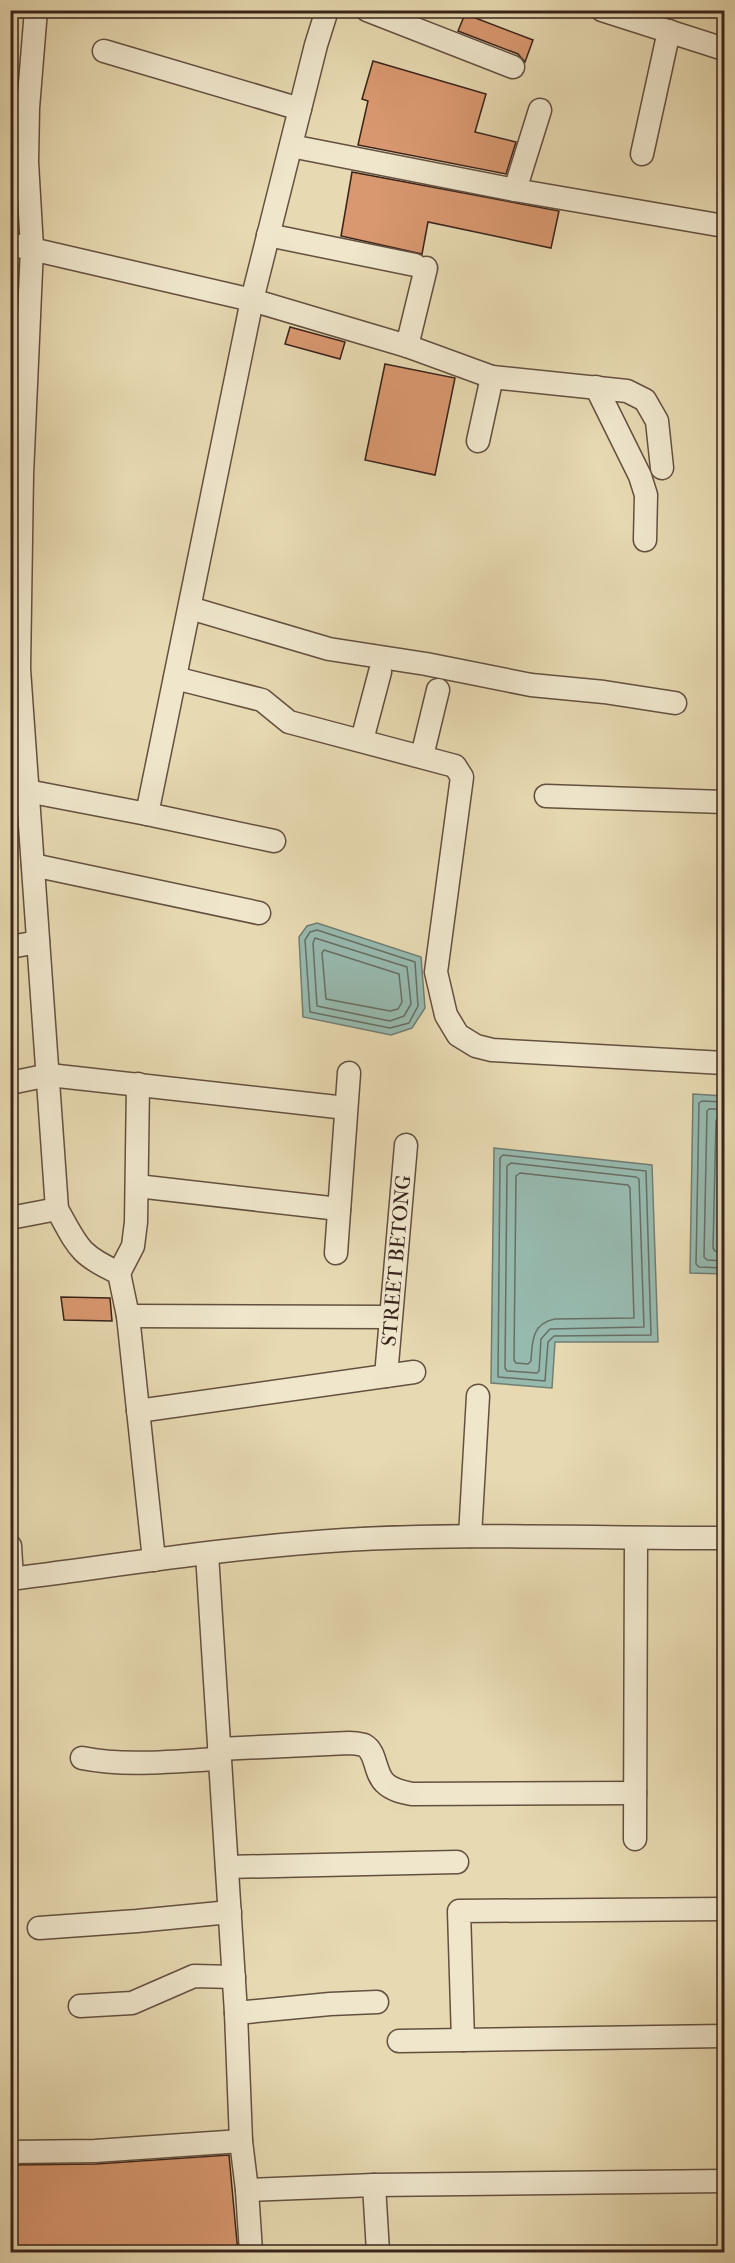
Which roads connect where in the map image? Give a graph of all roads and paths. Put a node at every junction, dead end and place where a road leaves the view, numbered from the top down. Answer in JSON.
{"nodes":[{"id":1,"x":36,"y":10,"type":"edge"},
{"id":2,"x":327,"y":10,"type":"edge"},
{"id":3,"x":367,"y":10,"type":"edge"},
{"id":4,"x":602,"y":10,"type":"edge"},
{"id":5,"x":669,"y":31,"type":"junction"},
{"id":6,"x":724,"y":49,"type":"edge"},
{"id":7,"x":104,"y":51,"type":"dead end"},
{"id":8,"x":513,"y":68,"type":"dead end"},
{"id":9,"x":300,"y":109,"type":"junction"},
{"id":10,"x":540,"y":110,"type":"dead end"},
{"id":11,"x":291,"y":146,"type":"junction"},
{"id":12,"x":642,"y":154,"type":"dead end"},
{"id":13,"x":516,"y":190,"type":"junction"},
{"id":14,"x":724,"y":226,"type":"edge"},
{"id":15,"x":268,"y":235,"type":"junction"},
{"id":16,"x":21,"y":246,"type":"edge"},
{"id":17,"x":252,"y":300,"type":"junction"},
{"id":18,"x":407,"y":346,"type":"junction"},
{"id":19,"x":492,"y":376,"type":"junction"},
{"id":20,"x":596,"y":387,"type":"junction"},
{"id":21,"x":478,"y":441,"type":"dead end"},
{"id":22,"x":662,"y":468,"type":"dead end"},
{"id":23,"x":645,"y":540,"type":"dead end"},
{"id":24,"x":190,"y":608,"type":"junction"},
{"id":25,"x":15,"y":670,"type":"edge"},
{"id":26,"x":380,"y":672,"type":"dead end"},
{"id":27,"x":175,"y":678,"type":"junction"},
{"id":28,"x":438,"y":690,"type":"dead end"},
{"id":29,"x":675,"y":703,"type":"dead end"},
{"id":30,"x":362,"y":741,"type":"junction"},
{"id":31,"x":422,"y":756,"type":"junction"},
{"id":32,"x":27,"y":791,"type":"junction"},
{"id":33,"x":546,"y":796,"type":"dead end"},
{"id":34,"x":724,"y":802,"type":"edge"},
{"id":35,"x":147,"y":814,"type":"junction"},
{"id":36,"x":274,"y":841,"type":"dead end"},
{"id":37,"x":33,"y":865,"type":"junction"},
{"id":38,"x":259,"y":913,"type":"dead end"},
{"id":39,"x":38,"y":942,"type":"junction"},
{"id":40,"x":10,"y":947,"type":"edge"},
{"id":41,"x":724,"y":1063,"type":"edge"},
{"id":42,"x":349,"y":1073,"type":"dead end"},
{"id":43,"x":49,"y":1075,"type":"junction"},
{"id":44,"x":10,"y":1083,"type":"edge"},
{"id":45,"x":138,"y":1084,"type":"junction"},
{"id":46,"x":346,"y":1108,"type":"junction"},
{"id":47,"x":406,"y":1145,"type":"dead end"},
{"id":48,"x":137,"y":1186,"type":"junction"},
{"id":49,"x":57,"y":1209,"type":"junction"},
{"id":50,"x":339,"y":1209,"type":"junction"},
{"id":51,"x":10,"y":1218,"type":"edge"},
{"id":52,"x":336,"y":1252,"type":"dead end"},
{"id":53,"x":119,"y":1273,"type":"junction"},
{"id":54,"x":128,"y":1316,"type":"junction"},
{"id":55,"x":390,"y":1317,"type":"junction"},
{"id":56,"x":414,"y":1372,"type":"dead end"},
{"id":57,"x":386,"y":1376,"type":"junction"},
{"id":58,"x":478,"y":1396,"type":"dead end"},
{"id":59,"x":138,"y":1411,"type":"junction"},
{"id":60,"x":470,"y":1536,"type":"junction"},
{"id":61,"x":724,"y":1538,"type":"edge"},
{"id":62,"x":636,"y":1539,"type":"junction"},
{"id":63,"x":10,"y":1546,"type":"edge"},
{"id":64,"x":207,"y":1554,"type":"junction"},
{"id":65,"x":154,"y":1560,"type":"junction"},
{"id":66,"x":11,"y":1579,"type":"edge"},
{"id":67,"x":219,"y":1754,"type":"junction"},
{"id":68,"x":82,"y":1758,"type":"dead end"},
{"id":69,"x":635,"y":1793,"type":"junction"},
{"id":70,"x":635,"y":1839,"type":"dead end"},
{"id":71,"x":457,"y":1862,"type":"dead end"},
{"id":72,"x":227,"y":1867,"type":"junction"},
{"id":73,"x":724,"y":1910,"type":"edge"},
{"id":74,"x":230,"y":1912,"type":"junction"},
{"id":75,"x":39,"y":1928,"type":"dead end"},
{"id":76,"x":234,"y":1977,"type":"junction"},
{"id":77,"x":377,"y":2002,"type":"dead end"},
{"id":78,"x":80,"y":2006,"type":"dead end"},
{"id":79,"x":236,"y":2013,"type":"junction"},
{"id":80,"x":724,"y":2036,"type":"edge"},
{"id":81,"x":463,"y":2040,"type":"junction"},
{"id":82,"x":399,"y":2041,"type":"dead end"},
{"id":83,"x":241,"y":2141,"type":"junction"},
{"id":84,"x":10,"y":2152,"type":"edge"},
{"id":85,"x":724,"y":2181,"type":"edge"},
{"id":86,"x":374,"y":2185,"type":"junction"},
{"id":87,"x":247,"y":2190,"type":"junction"},
{"id":88,"x":251,"y":2253,"type":"edge"},
{"id":89,"x":378,"y":2253,"type":"edge"}],
"edges":[{"from":1,"to":16,"type":"street"},
{"from":2,"to":9,"type":"street"},
{"from":3,"to":8,"type":"street"},
{"from":4,"to":5,"type":"street"},
{"from":5,"to":6,"type":"street"},
{"from":5,"to":12,"type":"street"},
{"from":7,"to":9,"type":"street"},
{"from":9,"to":11,"type":"street"},
{"from":10,"to":13,"type":"street"},
{"from":11,"to":13,"type":"street"},
{"from":11,"to":15,"type":"street"},
{"from":13,"to":14,"type":"street"},
{"from":15,"to":17,"type":"street"},
{"from":15,"to":18,"type":"street"},
{"from":16,"to":17,"type":"street"},
{"from":16,"to":25,"type":"street"},
{"from":17,"to":18,"type":"street"},
{"from":17,"to":24,"type":"street"},
{"from":18,"to":19,"type":"street"},
{"from":19,"to":20,"type":"street"},
{"from":19,"to":21,"type":"street"},
{"from":20,"to":22,"type":"street"},
{"from":20,"to":23,"type":"street"},
{"from":24,"to":27,"type":"street"},
{"from":24,"to":29,"type":"street"},
{"from":25,"to":32,"type":"street"},
{"from":26,"to":30,"type":"street"},
{"from":27,"to":30,"type":"street"},
{"from":27,"to":35,"type":"street"},
{"from":28,"to":31,"type":"street"},
{"from":30,"to":31,"type":"street"},
{"from":31,"to":41,"type":"street"},
{"from":32,"to":35,"type":"street"},
{"from":32,"to":37,"type":"street"},
{"from":33,"to":34,"type":"street"},
{"from":35,"to":36,"type":"street"},
{"from":37,"to":38,"type":"street"},
{"from":37,"to":39,"type":"street"},
{"from":39,"to":40,"type":"street"},
{"from":39,"to":43,"type":"street"},
{"from":42,"to":46,"type":"street"},
{"from":43,"to":44,"type":"street"},
{"from":43,"to":45,"type":"street"},
{"from":43,"to":49,"type":"street"},
{"from":45,"to":46,"type":"street"},
{"from":45,"to":48,"type":"street"},
{"from":46,"to":50,"type":"street"},
{"from":47,"to":55,"type":"street","name":"STREET BETONG"},
{"from":48,"to":50,"type":"street"},
{"from":48,"to":53,"type":"street"},
{"from":49,"to":51,"type":"street"},
{"from":49,"to":53,"type":"street"},
{"from":50,"to":52,"type":"street"},
{"from":53,"to":54,"type":"street"},
{"from":54,"to":55,"type":"street"},
{"from":54,"to":59,"type":"street"},
{"from":55,"to":57,"type":"street","name":"STREET BETONG"},
{"from":56,"to":57,"type":"street"},
{"from":57,"to":59,"type":"street"},
{"from":58,"to":60,"type":"street"},
{"from":59,"to":65,"type":"street"},
{"from":60,"to":62,"type":"street"},
{"from":60,"to":64,"type":"street"},
{"from":61,"to":62,"type":"street"},
{"from":62,"to":69,"type":"street"},
{"from":63,"to":66,"type":"street"},
{"from":64,"to":65,"type":"street"},
{"from":64,"to":67,"type":"street"},
{"from":65,"to":66,"type":"street"},
{"from":67,"to":68,"type":"street"},
{"from":67,"to":69,"type":"street"},
{"from":67,"to":72,"type":"street"},
{"from":69,"to":70,"type":"street"},
{"from":71,"to":72,"type":"street"},
{"from":72,"to":74,"type":"street"},
{"from":73,"to":81,"type":"street"},
{"from":74,"to":75,"type":"street"},
{"from":74,"to":76,"type":"street"},
{"from":76,"to":78,"type":"street"},
{"from":76,"to":79,"type":"street"},
{"from":77,"to":79,"type":"street"},
{"from":79,"to":83,"type":"street"},
{"from":80,"to":81,"type":"street"},
{"from":81,"to":82,"type":"street"},
{"from":83,"to":84,"type":"street"},
{"from":83,"to":87,"type":"street"},
{"from":85,"to":86,"type":"street"},
{"from":86,"to":87,"type":"street"},
{"from":86,"to":89,"type":"street"},
{"from":87,"to":88,"type":"street"}]}
